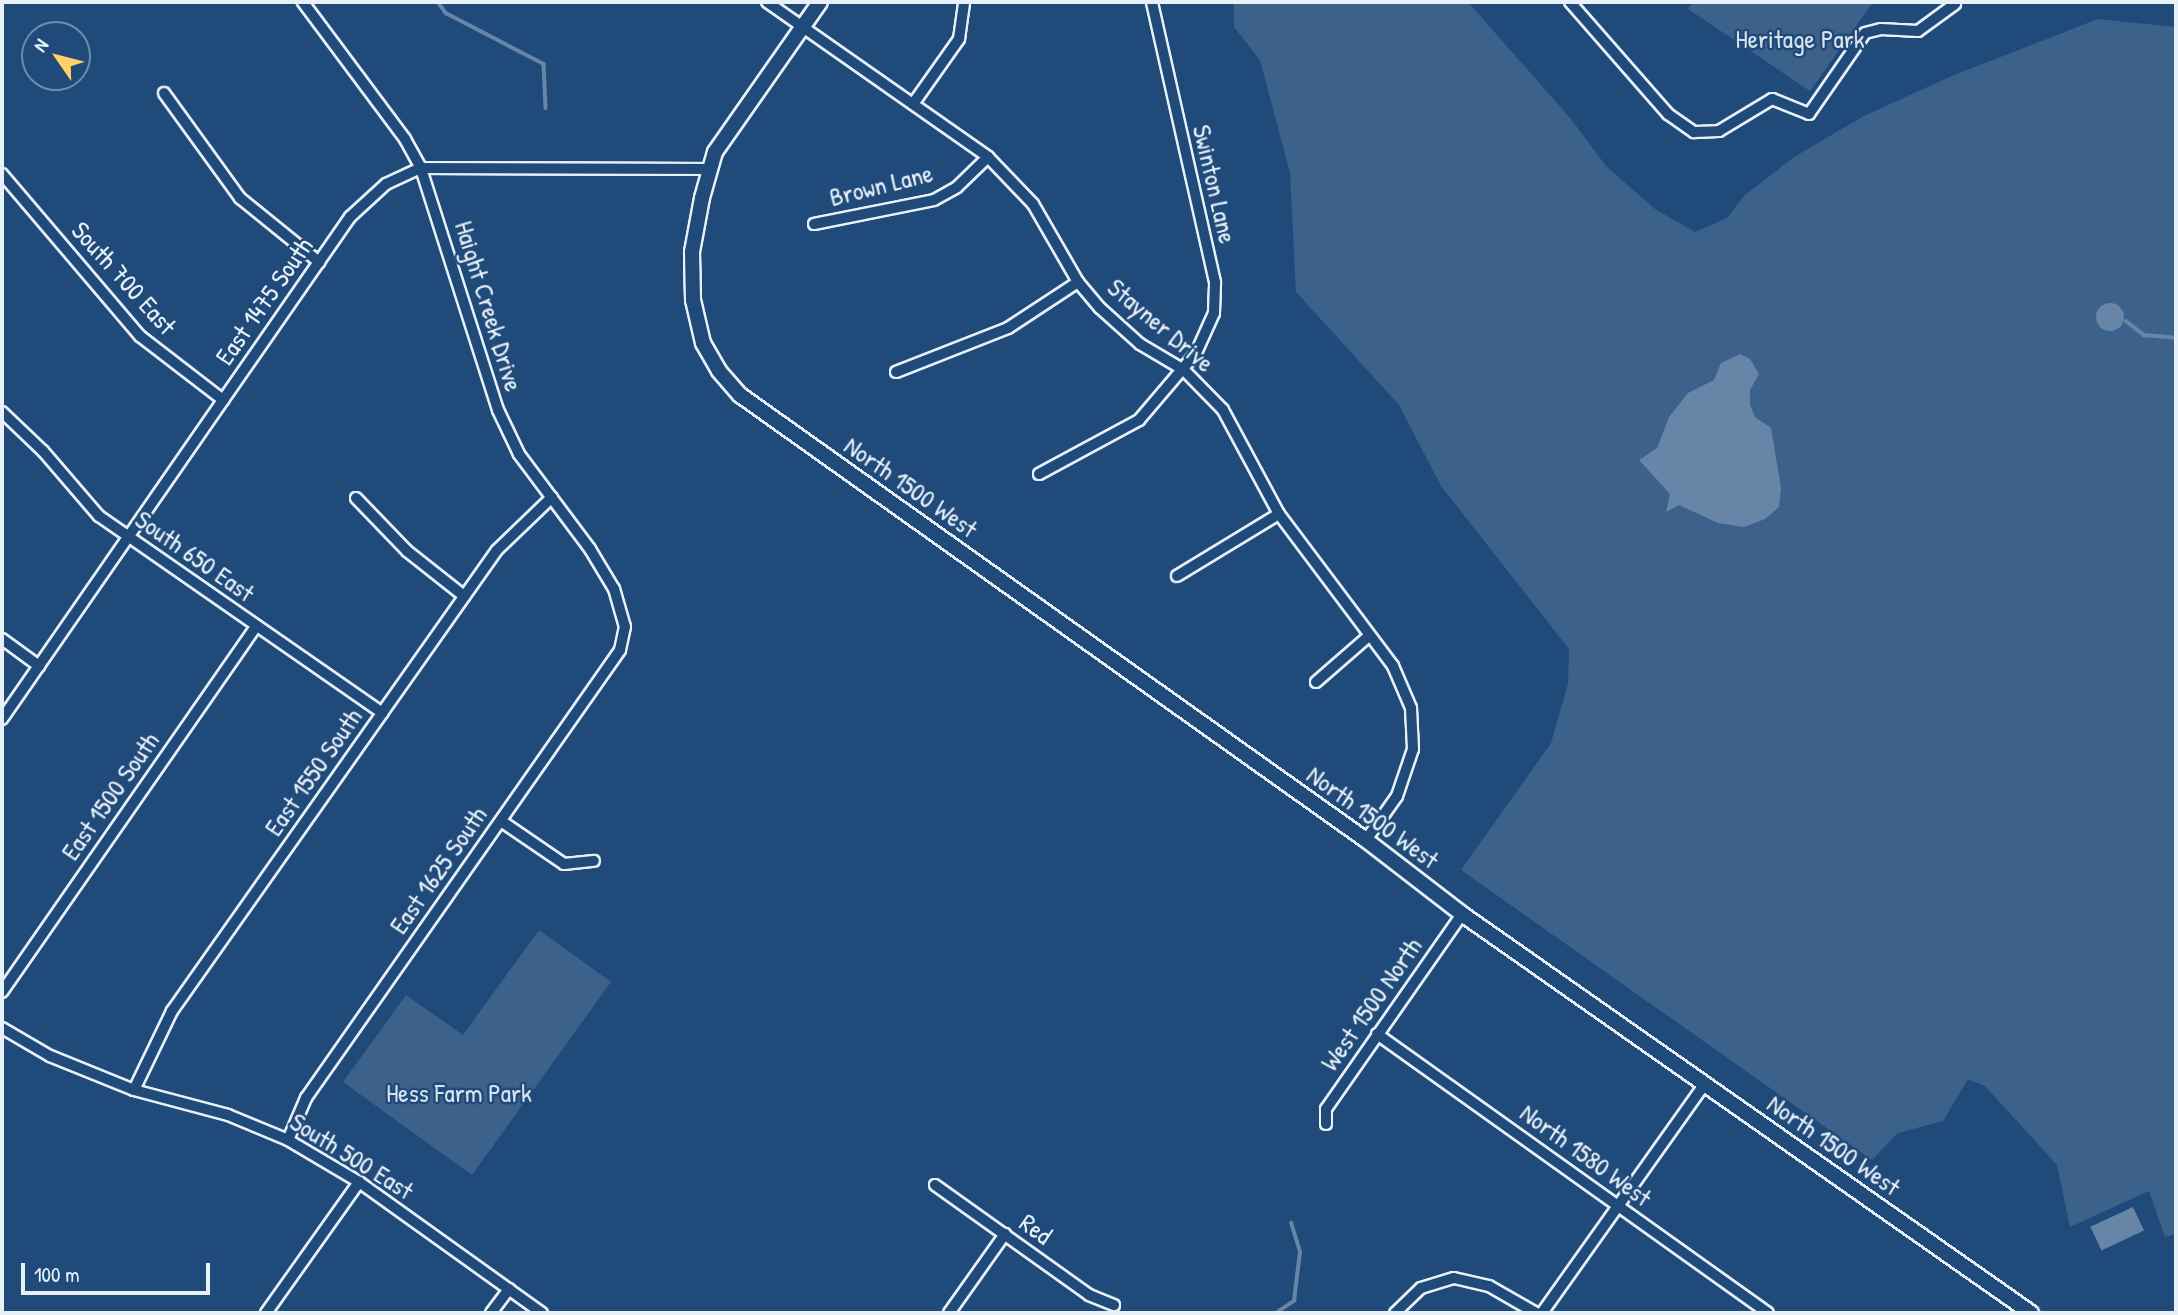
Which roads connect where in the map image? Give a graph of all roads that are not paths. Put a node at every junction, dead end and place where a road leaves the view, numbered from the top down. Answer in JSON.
{"nodes":[{"id":1,"x":303,"y":2,"type":"edge"},
{"id":2,"x":767,"y":2,"type":"edge"},
{"id":3,"x":820,"y":2,"type":"edge"},
{"id":4,"x":964,"y":2,"type":"edge"},
{"id":5,"x":1152,"y":2,"type":"edge"},
{"id":6,"x":1570,"y":2,"type":"edge"},
{"id":7,"x":1955,"y":4,"type":"dead end"},
{"id":8,"x":802,"y":27,"type":"junction"},
{"id":9,"x":164,"y":93,"type":"dead end"},
{"id":10,"x":913,"y":104,"type":"junction"},
{"id":11,"x":988,"y":157,"type":"junction"},
{"id":12,"x":421,"y":168,"type":"junction"},
{"id":13,"x":709,"y":169,"type":"junction"},
{"id":14,"x":2,"y":174,"type":"edge"},
{"id":15,"x":814,"y":224,"type":"dead end"},
{"id":16,"x":318,"y":262,"type":"junction"},
{"id":17,"x":1078,"y":282,"type":"junction"},
{"id":18,"x":1184,"y":370,"type":"junction"},
{"id":19,"x":896,"y":372,"type":"dead end"},
{"id":20,"x":223,"y":400,"type":"junction"},
{"id":21,"x":2,"y":412,"type":"edge"},
{"id":22,"x":1039,"y":474,"type":"dead end"},
{"id":23,"x":552,"y":497,"type":"junction"},
{"id":24,"x":356,"y":498,"type":"dead end"},
{"id":25,"x":1279,"y":514,"type":"junction"},
{"id":26,"x":127,"y":538,"type":"junction"},
{"id":27,"x":1177,"y":576,"type":"dead end"},
{"id":28,"x":464,"y":596,"type":"junction"},
{"id":29,"x":256,"y":626,"type":"junction"},
{"id":30,"x":625,"y":627,"type":"joint"},
{"id":31,"x":1369,"y":636,"type":"junction"},
{"id":32,"x":2,"y":639,"type":"edge"},
{"id":33,"x":38,"y":666,"type":"junction"},
{"id":34,"x":1316,"y":682,"type":"dead end"},
{"id":35,"x":382,"y":712,"type":"junction"},
{"id":36,"x":2,"y":719,"type":"edge"},
{"id":37,"x":501,"y":821,"type":"junction"},
{"id":38,"x":1366,"y":840,"type":"junction"},
{"id":39,"x":594,"y":861,"type":"dead end"},
{"id":40,"x":1462,"y":914,"type":"junction"},
{"id":41,"x":2,"y":992,"type":"edge"},
{"id":42,"x":2,"y":1028,"type":"edge"},
{"id":43,"x":1377,"y":1034,"type":"junction"},
{"id":44,"x":1705,"y":1084,"type":"junction"},
{"id":45,"x":134,"y":1090,"type":"junction"},
{"id":46,"x":1326,"y":1124,"type":"dead end"},
{"id":47,"x":288,"y":1140,"type":"junction"},
{"id":48,"x":359,"y":1182,"type":"junction"},
{"id":49,"x":935,"y":1185,"type":"dead end"},
{"id":50,"x":1617,"y":1206,"type":"junction"},
{"id":51,"x":1005,"y":1234,"type":"junction"},
{"id":52,"x":509,"y":1289,"type":"junction"},
{"id":53,"x":1114,"y":1305,"type":"dead end"},
{"id":54,"x":266,"y":1313,"type":"edge"},
{"id":55,"x":491,"y":1313,"type":"edge"},
{"id":56,"x":542,"y":1313,"type":"edge"},
{"id":57,"x":949,"y":1313,"type":"edge"},
{"id":58,"x":1395,"y":1313,"type":"edge"},
{"id":59,"x":1536,"y":1313,"type":"edge"},
{"id":60,"x":1542,"y":1313,"type":"edge"},
{"id":61,"x":1768,"y":1313,"type":"edge"},
{"id":62,"x":2031,"y":1313,"type":"edge"}],
"edges":[{"from":1,"to":12,"type":"street","name":"Haight Creek Drive"},
{"from":2,"to":8,"type":"street","name":"Stayner Drive"},
{"from":3,"to":8,"type":"street","name":"North 1500 West"},
{"from":4,"to":10,"type":"street"},
{"from":5,"to":18,"type":"street","name":"Swinton Lane"},
{"from":6,"to":7,"type":"street"},
{"from":8,"to":10,"type":"street","name":"Stayner Drive"},
{"from":8,"to":13,"type":"street","name":"North 1500 West"},
{"from":9,"to":16,"type":"street"},
{"from":10,"to":11,"type":"street","name":"Stayner Drive"},
{"from":11,"to":15,"type":"street","name":"Brown Lane"},
{"from":11,"to":17,"type":"street","name":"Stayner Drive"},
{"from":12,"to":13,"type":"street","name":"East 1475 South"},
{"from":12,"to":16,"type":"street","name":"East 1475 South"},
{"from":12,"to":23,"type":"street","name":"Haight Creek Drive"},
{"from":13,"to":38,"type":"street","name":"North 1500 West"},
{"from":14,"to":20,"type":"street","name":"South 700 East"},
{"from":16,"to":20,"type":"street","name":"East 1475 South"},
{"from":17,"to":18,"type":"street","name":"Stayner Drive"},
{"from":17,"to":19,"type":"street"},
{"from":18,"to":22,"type":"street","name":"Swinton Lane"},
{"from":18,"to":25,"type":"street","name":"Stayner Drive"},
{"from":20,"to":26,"type":"street","name":"East 1475 South"},
{"from":21,"to":26,"type":"street","name":"South 650 East"},
{"from":23,"to":28,"type":"street","name":"East 1550 South"},
{"from":23,"to":30,"type":"street","name":"Haight Creek Drive"},
{"from":24,"to":28,"type":"street"},
{"from":25,"to":27,"type":"street"},
{"from":25,"to":31,"type":"street","name":"Stayner Drive"},
{"from":26,"to":29,"type":"street","name":"South 650 East"},
{"from":26,"to":33,"type":"street","name":"East 1475 South"},
{"from":28,"to":35,"type":"street","name":"East 1550 South"},
{"from":29,"to":35,"type":"street","name":"South 650 East"},
{"from":29,"to":41,"type":"street","name":"East 1500 South"},
{"from":30,"to":37,"type":"street","name":"East 1625 South"},
{"from":31,"to":34,"type":"street"},
{"from":31,"to":38,"type":"street","name":"Stayner Drive"},
{"from":32,"to":33,"type":"street"},
{"from":33,"to":36,"type":"street","name":"East 1475 South"},
{"from":35,"to":45,"type":"street","name":"East 1550 South"},
{"from":37,"to":39,"type":"street"},
{"from":37,"to":47,"type":"street","name":"East 1625 South"},
{"from":38,"to":40,"type":"street","name":"North 1500 West"},
{"from":40,"to":43,"type":"street","name":"West 1500 North"},
{"from":40,"to":44,"type":"street","name":"North 1500 West"},
{"from":42,"to":45,"type":"street","name":"South 500 East"},
{"from":43,"to":46,"type":"street","name":"West 1500 North"},
{"from":43,"to":50,"type":"street","name":"North 1580 West"},
{"from":44,"to":50,"type":"street"},
{"from":44,"to":62,"type":"street","name":"North 1500 West"},
{"from":45,"to":47,"type":"street","name":"South 500 East"},
{"from":47,"to":48,"type":"street","name":"South 500 East"},
{"from":48,"to":52,"type":"street","name":"South 500 East"},
{"from":48,"to":54,"type":"street"},
{"from":49,"to":51,"type":"street","name":"Red"},
{"from":50,"to":60,"type":"street"},
{"from":50,"to":61,"type":"street","name":"North 1580 West"},
{"from":51,"to":53,"type":"street","name":"Red"},
{"from":51,"to":57,"type":"street"},
{"from":52,"to":55,"type":"street"},
{"from":52,"to":56,"type":"street","name":"South 500 East"},
{"from":58,"to":59,"type":"street"}]}
